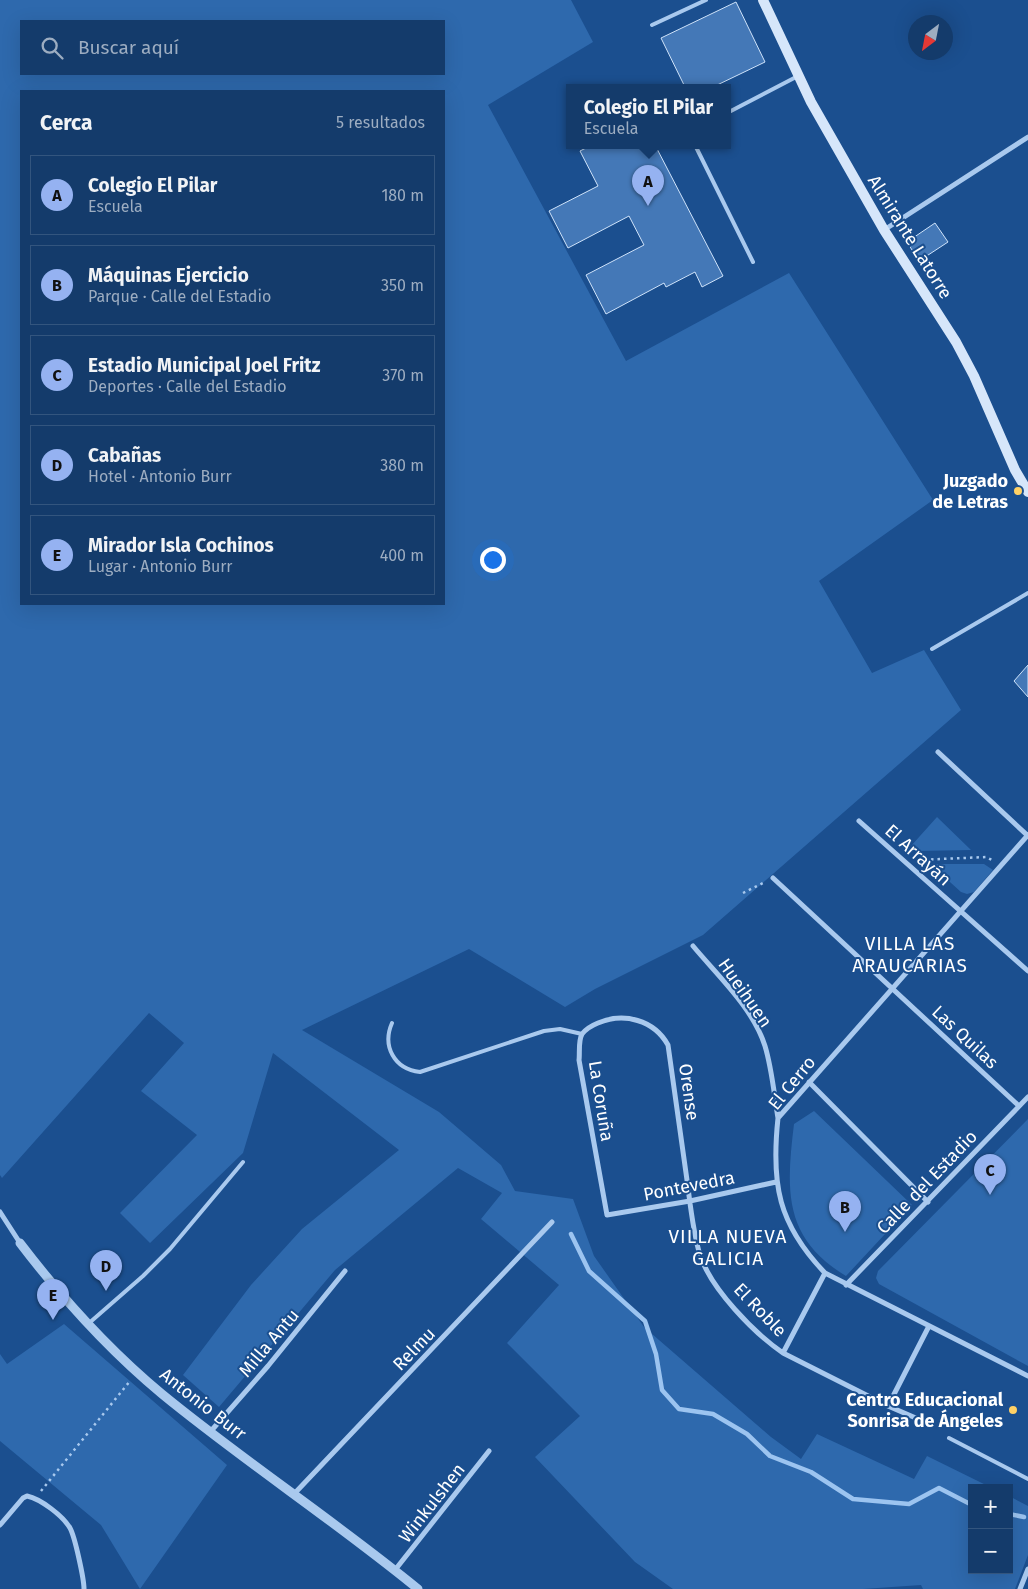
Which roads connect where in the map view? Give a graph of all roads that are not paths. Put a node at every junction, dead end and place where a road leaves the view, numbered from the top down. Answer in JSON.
{"nodes":[{"id":1,"x":706,"y":0,"type":"edge"},
{"id":2,"x":763,"y":0,"type":"edge"},
{"id":3,"x":652,"y":25,"type":"dead end"},
{"id":4,"x":799,"y":75,"type":"junction"},
{"id":5,"x":731,"y":111,"type":"edge"},
{"id":6,"x":1028,"y":138,"type":"edge"},
{"id":7,"x":697,"y":149,"type":"edge"},
{"id":8,"x":884,"y":230,"type":"junction"},
{"id":9,"x":753,"y":262,"type":"dead end"},
{"id":10,"x":1028,"y":492,"type":"edge"},
{"id":11,"x":1028,"y":593,"type":"edge"},
{"id":12,"x":932,"y":649,"type":"dead end"},
{"id":13,"x":938,"y":752,"type":"dead end"},
{"id":14,"x":859,"y":821,"type":"dead end"},
{"id":15,"x":1028,"y":835,"type":"edge"},
{"id":16,"x":773,"y":878,"type":"road end"},
{"id":17,"x":960,"y":910,"type":"junction"},
{"id":18,"x":694,"y":946,"type":"dead end"},
{"id":19,"x":1028,"y":971,"type":"edge"},
{"id":20,"x":892,"y":988,"type":"junction"},
{"id":21,"x":392,"y":1023,"type":"dead end"},
{"id":22,"x":582,"y":1034,"type":"junction"},
{"id":23,"x":809,"y":1082,"type":"junction"},
{"id":24,"x":1028,"y":1097,"type":"edge"},
{"id":25,"x":1019,"y":1106,"type":"junction"},
{"id":26,"x":778,"y":1118,"type":"junction"},
{"id":27,"x":243,"y":1162,"type":"dead end"},
{"id":28,"x":776,"y":1182,"type":"junction"},
{"id":29,"x":690,"y":1201,"type":"junction"},
{"id":30,"x":928,"y":1202,"type":"junction"},
{"id":31,"x":0,"y":1212,"type":"edge"},
{"id":32,"x":607,"y":1215,"type":"joint"},
{"id":33,"x":552,"y":1222,"type":"dead end"},
{"id":34,"x":20,"y":1243,"type":"joint"},
{"id":35,"x":344,"y":1271,"type":"dead end"},
{"id":36,"x":825,"y":1274,"type":"junction"},
{"id":37,"x":846,"y":1285,"type":"junction"},
{"id":38,"x":88,"y":1324,"type":"junction"},
{"id":39,"x":929,"y":1326,"type":"junction"},
{"id":40,"x":783,"y":1353,"type":"junction"},
{"id":41,"x":1028,"y":1376,"type":"edge"},
{"id":42,"x":888,"y":1406,"type":"junction"},
{"id":43,"x":932,"y":1425,"type":"dead end"},
{"id":44,"x":211,"y":1431,"type":"junction"},
{"id":45,"x":950,"y":1438,"type":"dead end"},
{"id":46,"x":489,"y":1451,"type":"dead end"},
{"id":47,"x":1028,"y":1478,"type":"edge"},
{"id":48,"x":294,"y":1494,"type":"junction"},
{"id":49,"x":0,"y":1525,"type":"edge"},
{"id":50,"x":1028,"y":1569,"type":"edge"},
{"id":51,"x":395,"y":1570,"type":"junction"},
{"id":52,"x":84,"y":1589,"type":"edge"},
{"id":53,"x":418,"y":1589,"type":"edge"},
{"id":54,"x":1020,"y":1589,"type":"edge"}],
"edges":[{"from":1,"to":3,"type":"lane"},
{"from":2,"to":4,"type":"main road","name":"Almirante Latorre"},
{"from":4,"to":5,"type":"lane"},
{"from":4,"to":8,"type":"main road","name":"Almirante Latorre"},
{"from":6,"to":8,"type":"street"},
{"from":7,"to":9,"type":"lane"},
{"from":8,"to":10,"type":"main road","name":"Almirante Latorre"},
{"from":11,"to":12,"type":"lane"},
{"from":13,"to":15,"type":"street"},
{"from":14,"to":17,"type":"street","name":"El Arrayán"},
{"from":15,"to":17,"type":"street","name":"El Cerro"},
{"from":16,"to":20,"type":"street","name":"Las Quilas"},
{"from":17,"to":19,"type":"street","name":"El Arrayán"},
{"from":17,"to":20,"type":"street","name":"El Cerro"},
{"from":18,"to":26,"type":"street","name":"Hueihuen"},
{"from":20,"to":23,"type":"street","name":"El Cerro"},
{"from":20,"to":25,"type":"street","name":"Las Quilas"},
{"from":21,"to":22,"type":"lane"},
{"from":22,"to":29,"type":"street","name":"Orense"},
{"from":22,"to":32,"type":"street","name":"La Coruña"},
{"from":23,"to":26,"type":"street","name":"El Cerro"},
{"from":23,"to":30,"type":"street"},
{"from":24,"to":25,"type":"street","name":"Calle del Estadio"},
{"from":25,"to":30,"type":"street","name":"Calle del Estadio"},
{"from":26,"to":28,"type":"street","name":"El Cerro"},
{"from":27,"to":38,"type":"lane"},
{"from":28,"to":29,"type":"street","name":"Pontevedra"},
{"from":28,"to":36,"type":"street","name":"El Cerro"},
{"from":29,"to":32,"type":"street","name":"Pontevedra"},
{"from":29,"to":40,"type":"street","name":"El Roble"},
{"from":30,"to":37,"type":"street","name":"Calle del Estadio"},
{"from":31,"to":34,"type":"street","name":"Antonio Burr"},
{"from":33,"to":48,"type":"street","name":"Relmu"},
{"from":34,"to":38,"type":"street","name":"Antonio Burr"},
{"from":35,"to":44,"type":"street","name":"Milla Antu"},
{"from":36,"to":37,"type":"street","name":"El Cerro"},
{"from":36,"to":40,"type":"street","name":"El Roble"},
{"from":37,"to":39,"type":"street","name":"El Cerro"},
{"from":38,"to":44,"type":"street","name":"Antonio Burr"},
{"from":39,"to":41,"type":"street","name":"El Cerro"},
{"from":39,"to":42,"type":"street"},
{"from":40,"to":42,"type":"street","name":"El Roble"},
{"from":42,"to":43,"type":"street","name":"El Roble"},
{"from":44,"to":48,"type":"street","name":"Antonio Burr"},
{"from":45,"to":47,"type":"lane"},
{"from":46,"to":51,"type":"street","name":"Winkulshen"},
{"from":48,"to":51,"type":"street","name":"Antonio Burr"},
{"from":49,"to":52,"type":"street"},
{"from":50,"to":54,"type":"street"},
{"from":51,"to":53,"type":"street","name":"Antonio Burr"}]}
